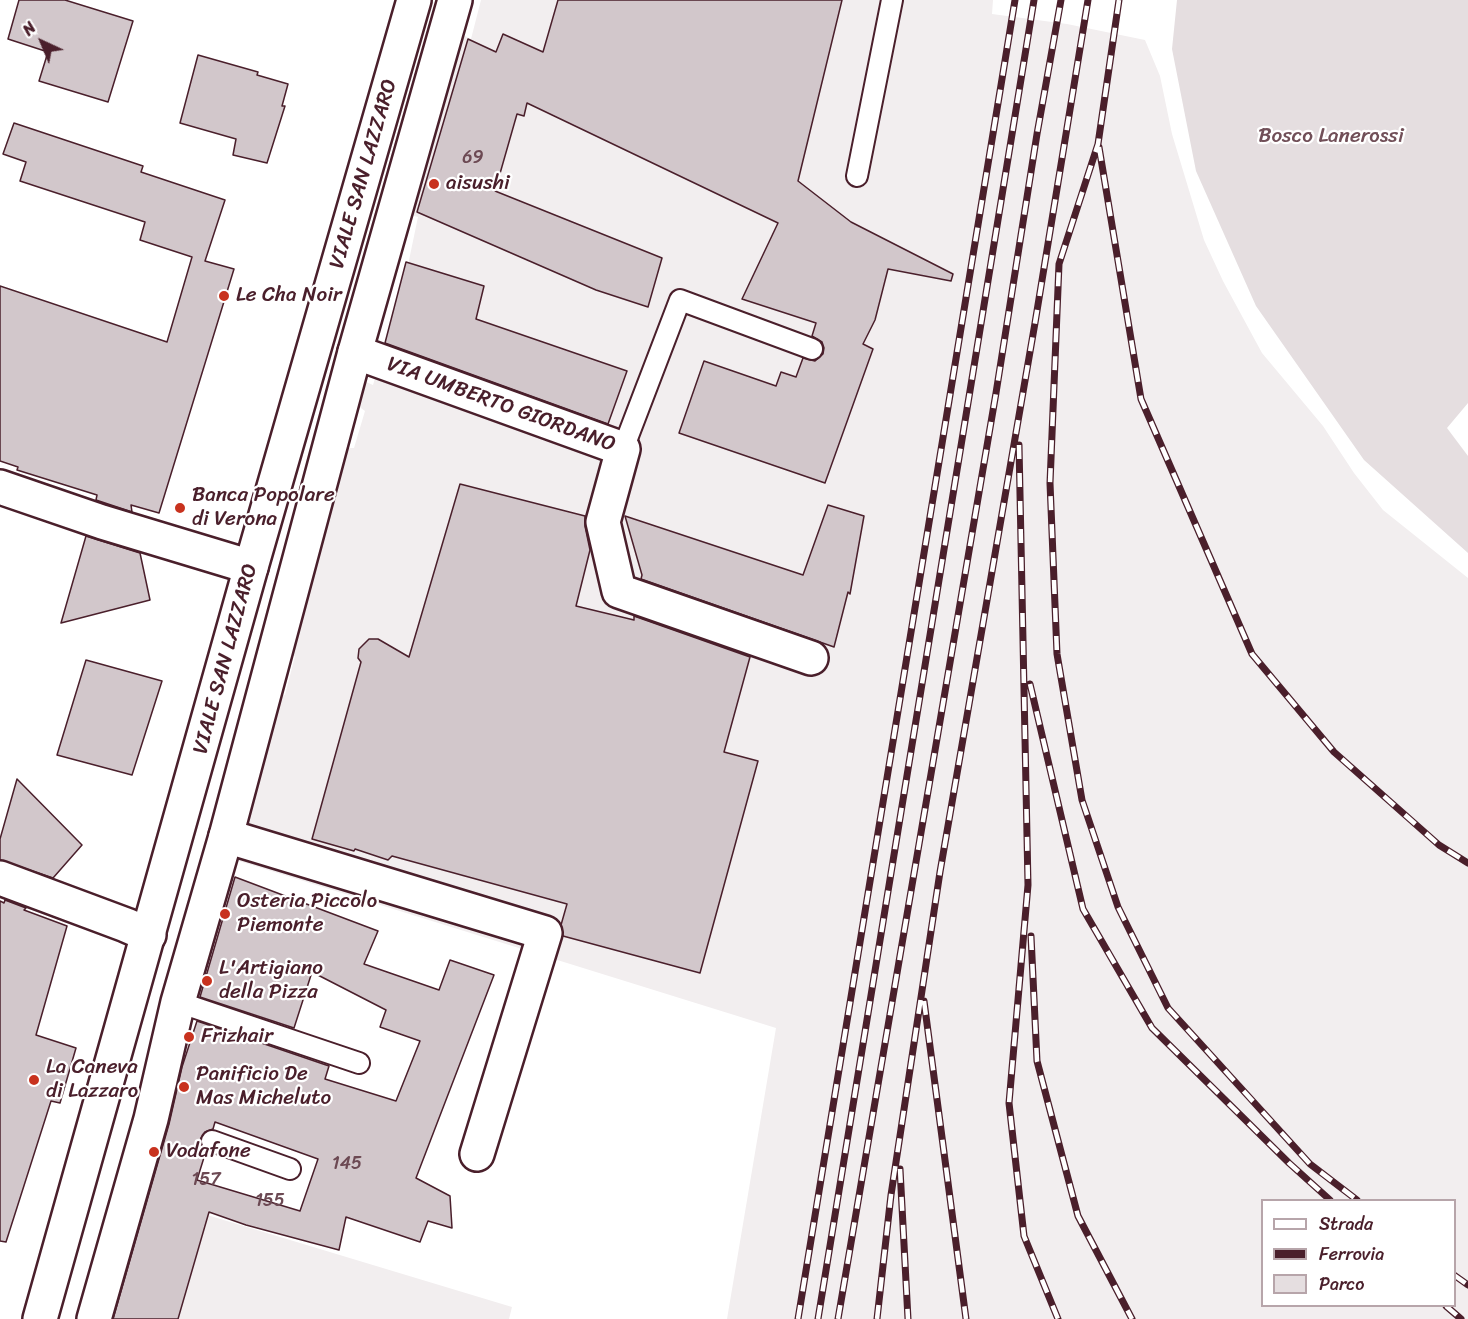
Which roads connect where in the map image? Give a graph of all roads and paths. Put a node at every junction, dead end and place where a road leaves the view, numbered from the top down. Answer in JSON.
{"nodes":[{"id":1,"x":414,"y":0,"type":"edge"},
{"id":2,"x":455,"y":0,"type":"edge"},
{"id":3,"x":892,"y":0,"type":"edge"},
{"id":4,"x":857,"y":176,"type":"dead end"},
{"id":5,"x":812,"y":349,"type":"dead end"},
{"id":6,"x":355,"y":352,"type":"junction"},
{"id":7,"x":623,"y":449,"type":"junction"},
{"id":8,"x":0,"y":487,"type":"edge"},
{"id":9,"x":251,"y":567,"type":"junction"},
{"id":10,"x":811,"y":658,"type":"dead end"},
{"id":11,"x":226,"y":836,"type":"junction"},
{"id":12,"x":0,"y":878,"type":"edge"},
{"id":13,"x":149,"y":935,"type":"junction"},
{"id":14,"x":178,"y":1002,"type":"junction"},
{"id":15,"x":359,"y":1063,"type":"dead end"},
{"id":16,"x":212,"y":1141,"type":"dead end"},
{"id":17,"x":477,"y":1154,"type":"dead end"},
{"id":18,"x":290,"y":1169,"type":"dead end"},
{"id":19,"x":40,"y":1319,"type":"edge"},
{"id":20,"x":94,"y":1319,"type":"edge"}],
"edges":[{"from":1,"to":9,"type":"main road","name":"VIALE SAN LAZZARO"},
{"from":2,"to":6,"type":"main road","name":"VIALE SAN LAZZARO"},
{"from":3,"to":4,"type":"lane"},
{"from":5,"to":7,"type":"lane"},
{"from":6,"to":7,"type":"main road","name":"VIA UMBERTO GIORDANO"},
{"from":6,"to":11,"type":"main road","name":"VIALE SAN LAZZARO"},
{"from":7,"to":10,"type":"main road","name":"VIA UMBERTO GIORDANO"},
{"from":8,"to":9,"type":"main road"},
{"from":9,"to":13,"type":"main road","name":"VIALE SAN LAZZARO"},
{"from":11,"to":14,"type":"main road","name":"VIALE SAN LAZZARO"},
{"from":11,"to":17,"type":"main road"},
{"from":12,"to":13,"type":"main road"},
{"from":13,"to":19,"type":"main road","name":"VIALE SAN LAZZARO"},
{"from":14,"to":15,"type":"lane"},
{"from":14,"to":20,"type":"main road","name":"VIALE SAN LAZZARO"},
{"from":16,"to":18,"type":"lane"}]}
